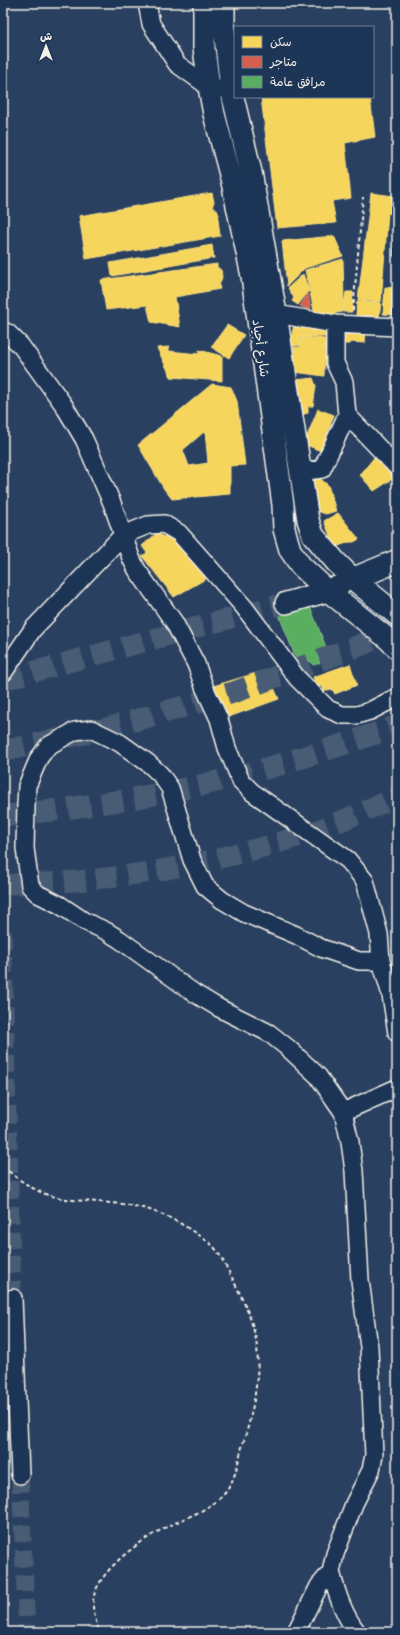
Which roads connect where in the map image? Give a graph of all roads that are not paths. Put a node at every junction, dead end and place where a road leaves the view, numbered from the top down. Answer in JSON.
{"nodes":[{"id":1,"x":147,"y":3,"type":"edge"},
{"id":2,"x":204,"y":3,"type":"edge"},
{"id":3,"x":224,"y":3,"type":"edge"},
{"id":4,"x":232,"y":64,"type":"edge"},
{"id":5,"x":209,"y":87,"type":"junction"},
{"id":6,"x":231,"y":89,"type":"junction"},
{"id":7,"x":276,"y":314,"type":"junction"},
{"id":8,"x":343,"y":324,"type":"junction"},
{"id":9,"x":397,"y":327,"type":"edge"},
{"id":10,"x":3,"y":331,"type":"edge"},
{"id":11,"x":347,"y":415,"type":"junction"},
{"id":12,"x":397,"y":467,"type":"edge"},
{"id":13,"x":299,"y":472,"type":"junction"},
{"id":14,"x":123,"y":535,"type":"junction"},
{"id":15,"x":397,"y":561,"type":"edge"},
{"id":16,"x":354,"y":579,"type":"junction"},
{"id":17,"x":328,"y":591,"type":"junction"},
{"id":18,"x":286,"y":603,"type":"tunnel mouth"},
{"id":19,"x":397,"y":615,"type":"edge"},
{"id":20,"x":397,"y":648,"type":"edge"},
{"id":21,"x":3,"y":673,"type":"edge"},
{"id":22,"x":397,"y":697,"type":"edge"},
{"id":23,"x":381,"y":961,"type":"junction"},
{"id":24,"x":397,"y":1033,"type":"edge"},
{"id":25,"x":397,"y":1088,"type":"edge"},
{"id":26,"x":343,"y":1112,"type":"junction"},
{"id":27,"x":13,"y":1298,"type":"tunnel mouth"},
{"id":28,"x":20,"y":1475,"type":"tunnel mouth"},
{"id":29,"x":331,"y":1572,"type":"junction"},
{"id":30,"x":296,"y":1632,"type":"edge"},
{"id":31,"x":357,"y":1632,"type":"edge"}],
"edges":[{"from":1,"to":5,"type":"street"},
{"from":2,"to":5,"type":"main road","name":"شارع أجياد"},
{"from":3,"to":4,"type":"main road","name":"شارع أجياد"},
{"from":4,"to":6,"type":"main road","name":"شارع أجياد"},
{"from":5,"to":6,"type":"street"},
{"from":5,"to":17,"type":"main road","name":"شارع أجياد"},
{"from":6,"to":7,"type":"main road","name":"شارع أجياد"},
{"from":7,"to":8,"type":"street"},
{"from":7,"to":13,"type":"main road","name":"شارع أجياد"},
{"from":8,"to":9,"type":"street"},
{"from":8,"to":11,"type":"street"},
{"from":10,"to":14,"type":"street"},
{"from":11,"to":12,"type":"street"},
{"from":11,"to":13,"type":"street"},
{"from":13,"to":16,"type":"main road","name":"شارع أجياد"},
{"from":14,"to":21,"type":"street"},
{"from":14,"to":22,"type":"street"},
{"from":14,"to":23,"type":"street"},
{"from":15,"to":16,"type":"highway"},
{"from":16,"to":17,"type":"main road"},
{"from":16,"to":19,"type":"main road","name":"شارع أجياد"},
{"from":17,"to":18,"type":"main road"},
{"from":17,"to":20,"type":"main road","name":"شارع أجياد"},
{"from":23,"to":24,"type":"street"},
{"from":23,"to":26,"type":"street"},
{"from":25,"to":26,"type":"street"},
{"from":26,"to":29,"type":"street"},
{"from":27,"to":28,"type":"street"},
{"from":29,"to":30,"type":"street"},
{"from":29,"to":31,"type":"street"}]}
